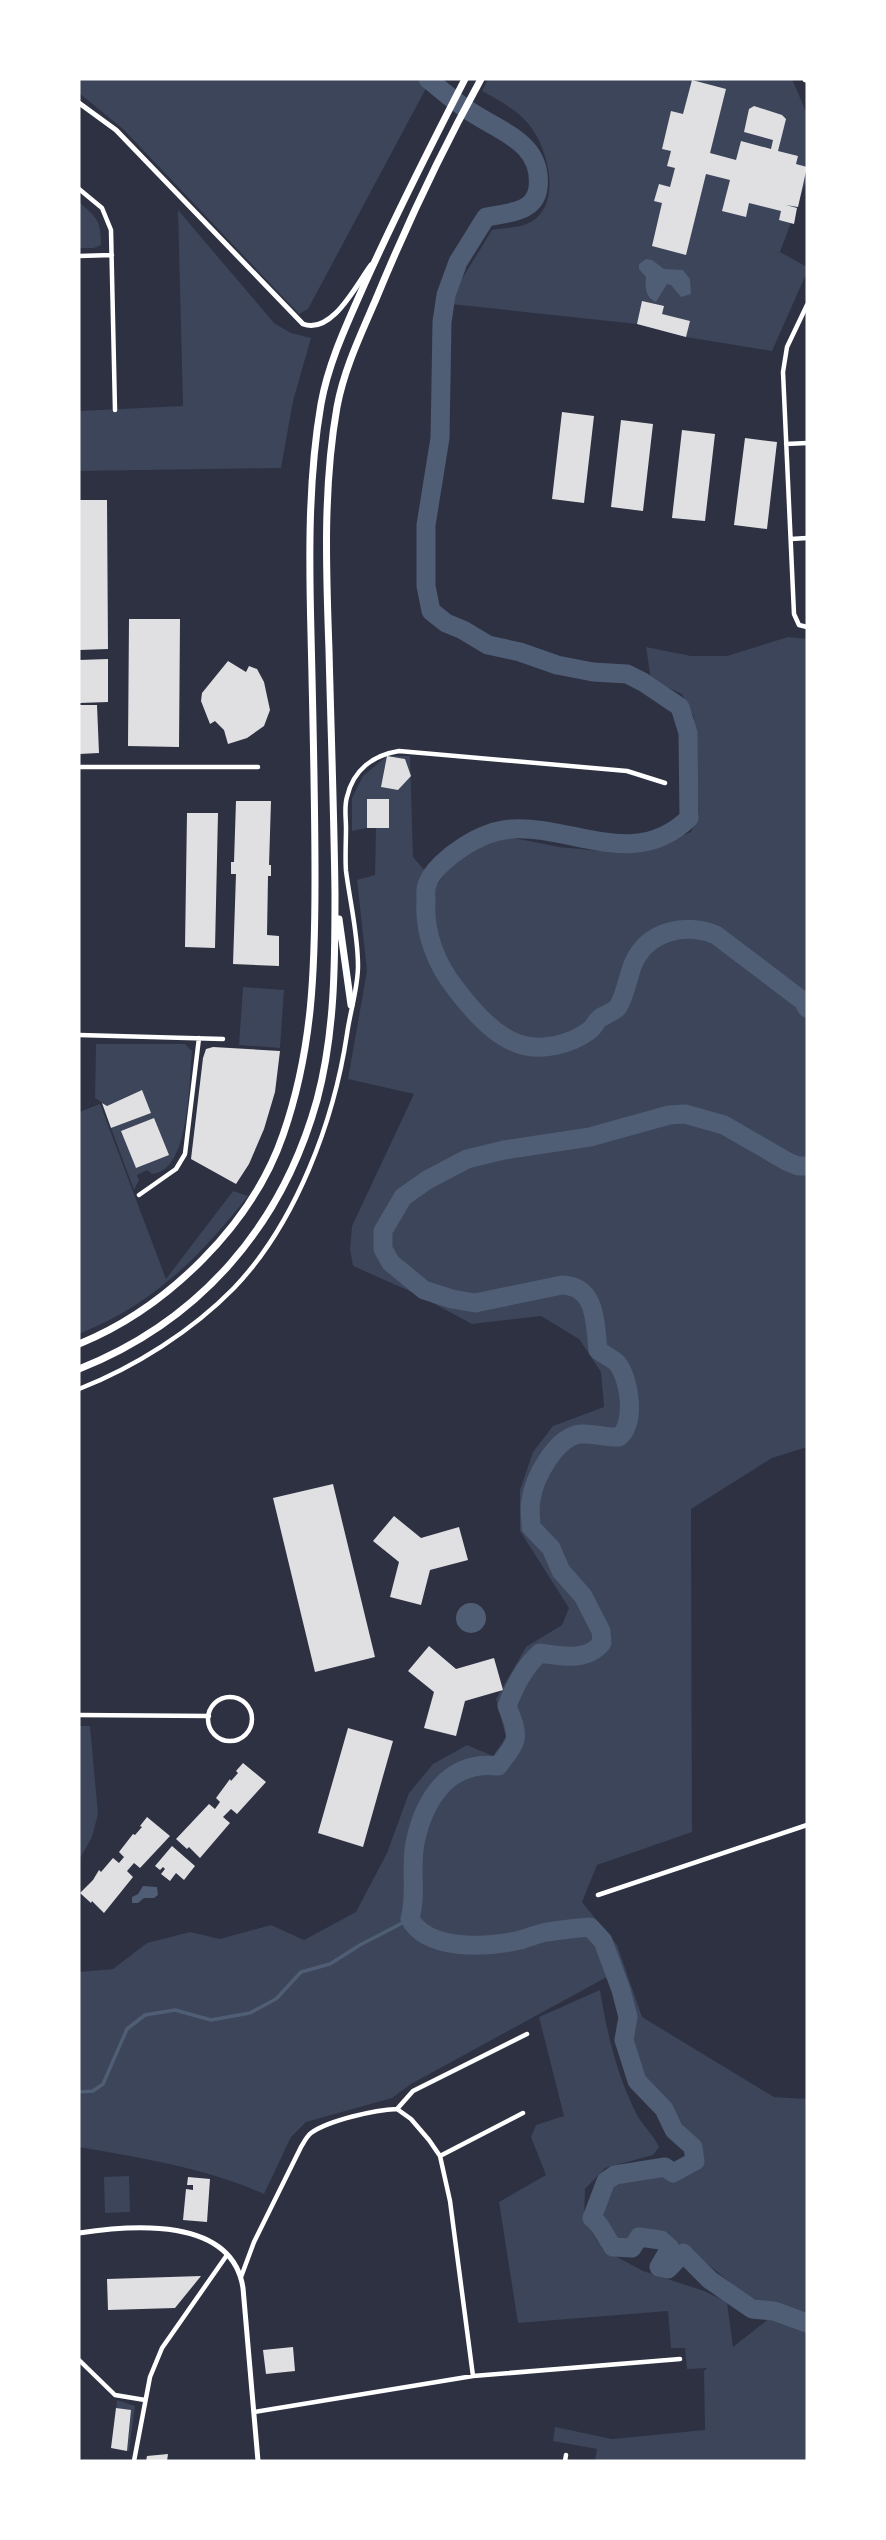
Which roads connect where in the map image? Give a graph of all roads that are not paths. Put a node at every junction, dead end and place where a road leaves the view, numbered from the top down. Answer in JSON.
{"nodes":[{"id":1,"x":465,"y":79,"type":"edge"},
{"id":2,"x":481,"y":79,"type":"edge"},
{"id":3,"x":79,"y":103,"type":"edge"},
{"id":4,"x":79,"y":189,"type":"edge"},
{"id":5,"x":112,"y":255,"type":"junction"},
{"id":6,"x":79,"y":256,"type":"edge"},
{"id":7,"x":376,"y":257,"type":"junction"},
{"id":8,"x":807,"y":305,"type":"edge"},
{"id":9,"x":115,"y":410,"type":"dead end"},
{"id":10,"x":807,"y":443,"type":"edge"},
{"id":11,"x":786,"y":444,"type":"junction"},
{"id":12,"x":807,"y":538,"type":"edge"},
{"id":13,"x":791,"y":539,"type":"junction"},
{"id":14,"x":807,"y":627,"type":"edge"},
{"id":15,"x":79,"y":767,"type":"edge"},
{"id":16,"x":258,"y":767,"type":"dead end"},
{"id":17,"x":665,"y":783,"type":"dead end"},
{"id":18,"x":334,"y":890,"type":"junction"},
{"id":19,"x":351,"y":1005,"type":"junction"},
{"id":20,"x":79,"y":1035,"type":"edge"},
{"id":21,"x":199,"y":1038,"type":"junction"},
{"id":22,"x":223,"y":1039,"type":"dead end"},
{"id":23,"x":139,"y":1195,"type":"dead end"},
{"id":24,"x":79,"y":1344,"type":"edge"},
{"id":25,"x":79,"y":1369,"type":"edge"},
{"id":26,"x":79,"y":1389,"type":"edge"},
{"id":27,"x":79,"y":1715,"type":"edge"},
{"id":28,"x":208,"y":1716,"type":"junction"},
{"id":29,"x":807,"y":1825,"type":"edge"},
{"id":30,"x":598,"y":1895,"type":"dead end"},
{"id":31,"x":527,"y":2034,"type":"dead end"},
{"id":32,"x":397,"y":2109,"type":"junction"},
{"id":33,"x":523,"y":2113,"type":"dead end"},
{"id":34,"x":440,"y":2156,"type":"junction"},
{"id":35,"x":79,"y":2233,"type":"edge"},
{"id":36,"x":227,"y":2254,"type":"junction"},
{"id":37,"x":241,"y":2277,"type":"junction"},
{"id":38,"x":680,"y":2359,"type":"dead end"},
{"id":39,"x":79,"y":2360,"type":"edge"},
{"id":40,"x":472,"y":2376,"type":"junction"},
{"id":41,"x":145,"y":2400,"type":"junction"},
{"id":42,"x":254,"y":2412,"type":"junction"},
{"id":43,"x":566,"y":2455,"type":"dead end"},
{"id":44,"x":134,"y":2461,"type":"edge"},
{"id":45,"x":258,"y":2461,"type":"edge"},
{"id":46,"x":565,"y":2461,"type":"edge"}],
"edges":[{"from":1,"to":7,"type":"highway"},
{"from":2,"to":18,"type":"highway"},
{"from":3,"to":7,"type":"street"},
{"from":4,"to":5,"type":"street"},
{"from":5,"to":6,"type":"street"},
{"from":5,"to":9,"type":"street"},
{"from":7,"to":24,"type":"highway"},
{"from":8,"to":11,"type":"street"},
{"from":10,"to":11,"type":"street"},
{"from":11,"to":13,"type":"street"},
{"from":12,"to":13,"type":"street"},
{"from":13,"to":14,"type":"street"},
{"from":15,"to":16,"type":"street"},
{"from":17,"to":19,"type":"street"},
{"from":18,"to":19,"type":"highway"},
{"from":18,"to":25,"type":"highway"},
{"from":19,"to":26,"type":"street"},
{"from":20,"to":21,"type":"street"},
{"from":21,"to":22,"type":"street"},
{"from":21,"to":23,"type":"street"},
{"from":27,"to":28,"type":"street"},
{"from":28,"to":28,"type":"street"},
{"from":29,"to":30,"type":"street"},
{"from":31,"to":32,"type":"street"},
{"from":32,"to":34,"type":"street"},
{"from":32,"to":37,"type":"street"},
{"from":33,"to":34,"type":"street"},
{"from":34,"to":40,"type":"street"},
{"from":35,"to":36,"type":"street"},
{"from":36,"to":37,"type":"street"},
{"from":36,"to":41,"type":"street"},
{"from":37,"to":42,"type":"street"},
{"from":38,"to":40,"type":"street"},
{"from":39,"to":41,"type":"street"},
{"from":40,"to":42,"type":"street"},
{"from":41,"to":44,"type":"street"},
{"from":42,"to":45,"type":"street"},
{"from":43,"to":46,"type":"street"}]}
